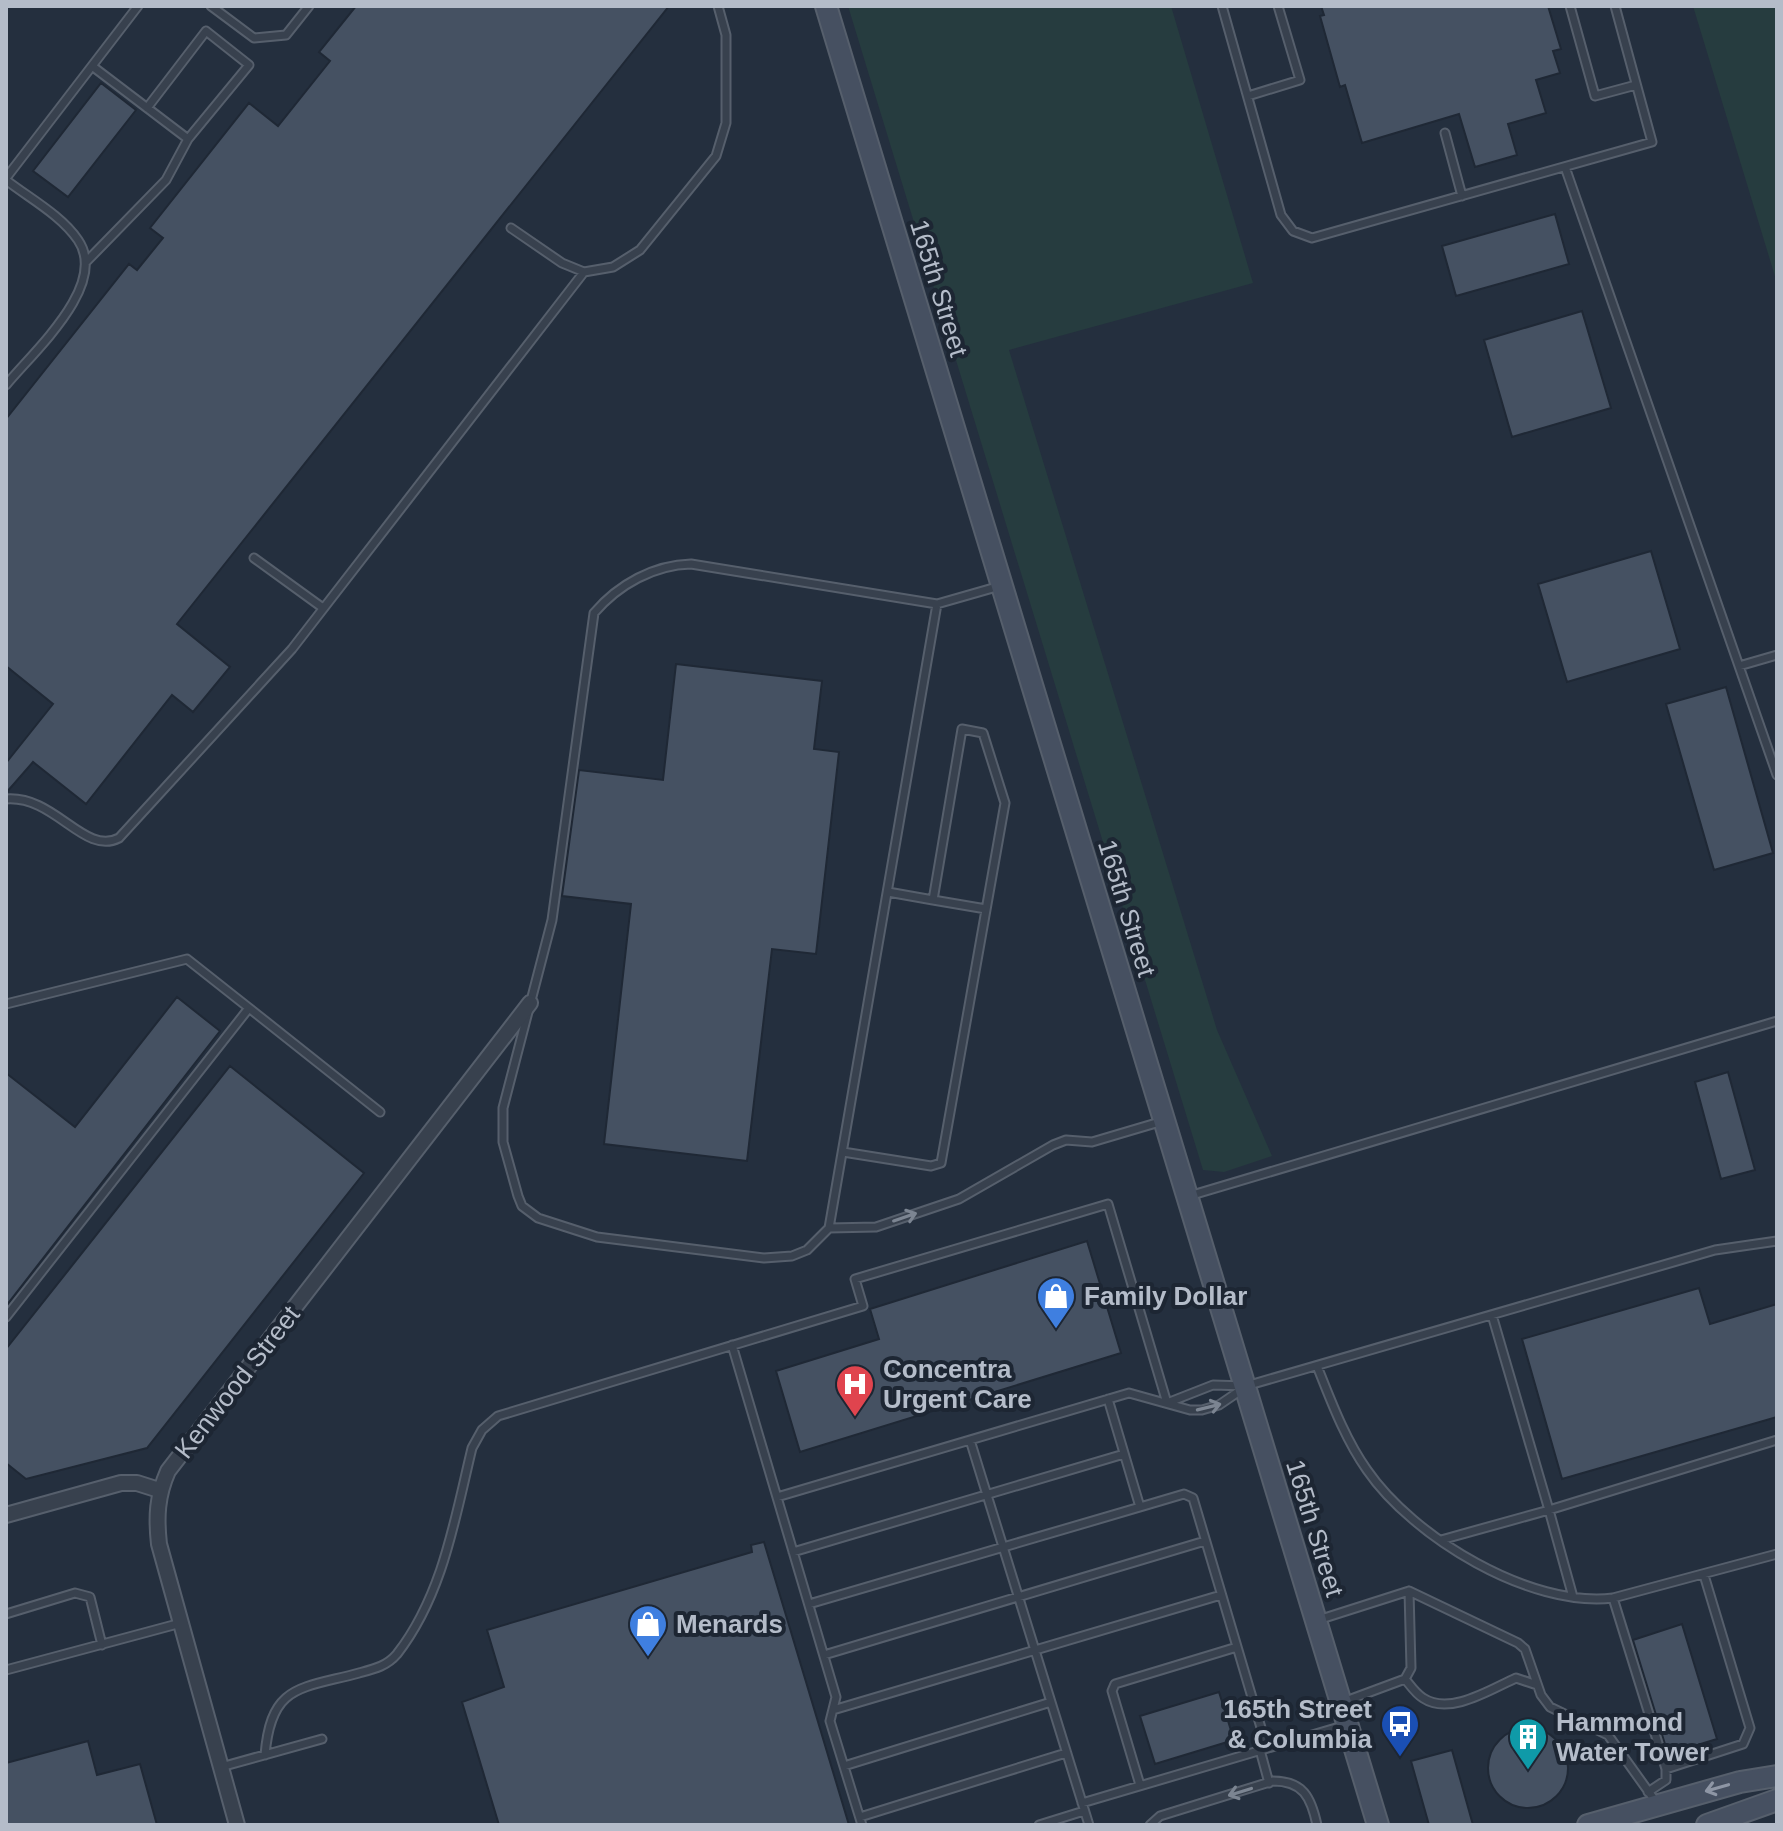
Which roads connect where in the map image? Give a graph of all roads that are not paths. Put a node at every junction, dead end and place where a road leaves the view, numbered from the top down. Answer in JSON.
{"nodes":[{"id":1,"x":138,"y":6,"type":"edge"},
{"id":2,"x":211,"y":6,"type":"edge"},
{"id":3,"x":309,"y":6,"type":"edge"},
{"id":4,"x":718,"y":6,"type":"edge"},
{"id":5,"x":826,"y":6,"type":"edge"},
{"id":6,"x":1222,"y":6,"type":"edge"},
{"id":7,"x":1278,"y":6,"type":"edge"},
{"id":8,"x":1570,"y":6,"type":"edge"},
{"id":9,"x":1615,"y":6,"type":"edge"},
{"id":10,"x":92,"y":66,"type":"junction"},
{"id":11,"x":1636,"y":85,"type":"junction"},
{"id":12,"x":1248,"y":96,"type":"junction"},
{"id":13,"x":147,"y":108,"type":"junction"},
{"id":14,"x":1445,"y":133,"type":"dead end"},
{"id":15,"x":188,"y":139,"type":"junction"},
{"id":16,"x":1565,"y":167,"type":"junction"},
{"id":17,"x":6,"y":179,"type":"edge"},
{"id":18,"x":1462,"y":196,"type":"junction"},
{"id":19,"x":511,"y":228,"type":"dead end"},
{"id":20,"x":87,"y":261,"type":"junction"},
{"id":21,"x":584,"y":272,"type":"junction"},
{"id":22,"x":6,"y":385,"type":"edge"},
{"id":23,"x":254,"y":558,"type":"dead end"},
{"id":24,"x":1002,"y":585,"type":"junction"},
{"id":25,"x":937,"y":604,"type":"junction"},
{"id":26,"x":323,"y":608,"type":"junction"},
{"id":27,"x":1777,"y":655,"type":"edge"},
{"id":28,"x":1739,"y":666,"type":"junction"},
{"id":29,"x":1777,"y":775,"type":"edge"},
{"id":30,"x":6,"y":799,"type":"edge"},
{"id":31,"x":888,"y":892,"type":"junction"},
{"id":32,"x":933,"y":900,"type":"junction"},
{"id":33,"x":986,"y":909,"type":"junction"},
{"id":34,"x":530,"y":1003,"type":"junction"},
{"id":35,"x":6,"y":1004,"type":"edge"},
{"id":36,"x":249,"y":1008,"type":"junction"},
{"id":37,"x":1777,"y":1021,"type":"edge"},
{"id":38,"x":380,"y":1112,"type":"dead end"},
{"id":39,"x":1165,"y":1120,"type":"junction"},
{"id":40,"x":843,"y":1152,"type":"junction"},
{"id":41,"x":1188,"y":1196,"type":"junction"},
{"id":42,"x":829,"y":1228,"type":"junction"},
{"id":43,"x":1777,"y":1241,"type":"edge"},
{"id":44,"x":1492,"y":1315,"type":"junction"},
{"id":45,"x":6,"y":1317,"type":"edge"},
{"id":46,"x":732,"y":1345,"type":"junction"},
{"id":47,"x":1317,"y":1366,"type":"junction"},
{"id":48,"x":1246,"y":1386,"type":"junction"},
{"id":49,"x":1108,"y":1399,"type":"junction"},
{"id":50,"x":1167,"y":1403,"type":"junction"},
{"id":51,"x":970,"y":1440,"type":"junction"},
{"id":52,"x":1777,"y":1440,"type":"edge"},
{"id":53,"x":1124,"y":1454,"type":"junction"},
{"id":54,"x":159,"y":1490,"type":"junction"},
{"id":55,"x":987,"y":1495,"type":"junction"},
{"id":56,"x":777,"y":1497,"type":"junction"},
{"id":57,"x":1140,"y":1507,"type":"junction"},
{"id":58,"x":1549,"y":1510,"type":"junction"},
{"id":59,"x":6,"y":1515,"type":"edge"},
{"id":60,"x":1441,"y":1540,"type":"junction"},
{"id":61,"x":1205,"y":1541,"type":"junction"},
{"id":62,"x":1003,"y":1546,"type":"junction"},
{"id":63,"x":793,"y":1552,"type":"junction"},
{"id":64,"x":1777,"y":1554,"type":"edge"},
{"id":65,"x":1704,"y":1575,"type":"junction"},
{"id":66,"x":1409,"y":1591,"type":"junction"},
{"id":67,"x":1221,"y":1595,"type":"junction"},
{"id":68,"x":1573,"y":1597,"type":"junction"},
{"id":69,"x":1019,"y":1598,"type":"junction"},
{"id":70,"x":1613,"y":1598,"type":"junction"},
{"id":71,"x":809,"y":1604,"type":"junction"},
{"id":72,"x":6,"y":1614,"type":"edge"},
{"id":73,"x":1316,"y":1621,"type":"junction"},
{"id":74,"x":181,"y":1623,"type":"junction"},
{"id":75,"x":102,"y":1645,"type":"junction"},
{"id":76,"x":1237,"y":1647,"type":"junction"},
{"id":77,"x":1035,"y":1649,"type":"junction"},
{"id":78,"x":824,"y":1655,"type":"junction"},
{"id":79,"x":6,"y":1670,"type":"edge"},
{"id":80,"x":1405,"y":1679,"type":"junction"},
{"id":81,"x":1537,"y":1685,"type":"junction"},
{"id":82,"x":1051,"y":1702,"type":"junction"},
{"id":83,"x":1341,"y":1702,"type":"junction"},
{"id":84,"x":833,"y":1710,"type":"junction"},
{"id":85,"x":1348,"y":1725,"type":"junction"},
{"id":86,"x":322,"y":1739,"type":"dead end"},
{"id":87,"x":1264,"y":1749,"type":"junction"},
{"id":88,"x":1066,"y":1753,"type":"junction"},
{"id":89,"x":265,"y":1755,"type":"junction"},
{"id":90,"x":844,"y":1766,"type":"junction"},
{"id":91,"x":221,"y":1767,"type":"junction"},
{"id":92,"x":1666,"y":1769,"type":"junction"},
{"id":93,"x":1777,"y":1776,"type":"edge"},
{"id":94,"x":1269,"y":1783,"type":"junction"},
{"id":95,"x":1140,"y":1785,"type":"junction"},
{"id":96,"x":1654,"y":1799,"type":"junction"},
{"id":97,"x":1777,"y":1800,"type":"edge"},
{"id":98,"x":1083,"y":1807,"type":"junction"},
{"id":99,"x":861,"y":1821,"type":"edge"},
{"id":100,"x":237,"y":1825,"type":"edge"},
{"id":101,"x":1039,"y":1825,"type":"edge"},
{"id":102,"x":1089,"y":1825,"type":"edge"},
{"id":103,"x":1150,"y":1825,"type":"edge"},
{"id":104,"x":1317,"y":1825,"type":"edge"},
{"id":105,"x":1378,"y":1825,"type":"edge"},
{"id":106,"x":1588,"y":1825,"type":"edge"},
{"id":107,"x":1707,"y":1825,"type":"edge"}],
"edges":[{"from":1,"to":10,"type":"lane"},
{"from":2,"to":3,"type":"lane"},
{"from":4,"to":21,"type":"lane"},
{"from":5,"to":24,"type":"main road","name":"165th Street"},
{"from":6,"to":12,"type":"lane"},
{"from":7,"to":12,"type":"lane"},
{"from":8,"to":11,"type":"lane"},
{"from":9,"to":11,"type":"lane"},
{"from":10,"to":13,"type":"lane"},
{"from":10,"to":17,"type":"lane"},
{"from":11,"to":16,"type":"lane"},
{"from":12,"to":18,"type":"lane"},
{"from":13,"to":15,"type":"lane"},
{"from":13,"to":15,"type":"lane"},
{"from":14,"to":18,"type":"lane"},
{"from":15,"to":20,"type":"lane"},
{"from":16,"to":18,"type":"lane"},
{"from":16,"to":28,"type":"lane"},
{"from":17,"to":20,"type":"lane"},
{"from":19,"to":21,"type":"lane"},
{"from":20,"to":22,"type":"lane"},
{"from":21,"to":26,"type":"lane"},
{"from":23,"to":26,"type":"lane"},
{"from":24,"to":25,"type":"lane"},
{"from":24,"to":39,"type":"main road","name":"165th Street"},
{"from":25,"to":31,"type":"lane"},
{"from":25,"to":34,"type":"lane"},
{"from":26,"to":30,"type":"lane"},
{"from":27,"to":28,"type":"lane"},
{"from":28,"to":29,"type":"lane"},
{"from":31,"to":32,"type":"lane"},
{"from":31,"to":40,"type":"lane"},
{"from":32,"to":33,"type":"lane"},
{"from":32,"to":33,"type":"lane"},
{"from":33,"to":40,"type":"lane"},
{"from":34,"to":42,"type":"lane"},
{"from":34,"to":54,"type":"street","name":"Kenwood Street"},
{"from":35,"to":36,"type":"lane"},
{"from":36,"to":38,"type":"lane"},
{"from":36,"to":45,"type":"lane"},
{"from":37,"to":41,"type":"lane"},
{"from":39,"to":41,"type":"main road","name":"165th Street"},
{"from":42,"to":39,"type":"lane","one_way":true},
{"from":40,"to":42,"type":"lane"},
{"from":41,"to":48,"type":"main road","name":"165th Street"},
{"from":43,"to":44,"type":"lane"},
{"from":44,"to":47,"type":"lane"},
{"from":44,"to":58,"type":"lane"},
{"from":46,"to":50,"type":"lane"},
{"from":46,"to":56,"type":"lane"},
{"from":46,"to":89,"type":"lane"},
{"from":47,"to":48,"type":"lane"},
{"from":47,"to":60,"type":"lane"},
{"from":48,"to":50,"type":"lane"},
{"from":50,"to":48,"type":"lane","one_way":true},
{"from":48,"to":73,"type":"main road","name":"165th Street"},
{"from":49,"to":50,"type":"lane"},
{"from":49,"to":51,"type":"lane"},
{"from":49,"to":53,"type":"lane"},
{"from":51,"to":55,"type":"lane"},
{"from":51,"to":56,"type":"lane"},
{"from":52,"to":58,"type":"lane"},
{"from":53,"to":55,"type":"lane"},
{"from":53,"to":57,"type":"lane"},
{"from":54,"to":59,"type":"street"},
{"from":54,"to":74,"type":"street","name":"Kenwood Street"},
{"from":55,"to":62,"type":"lane"},
{"from":55,"to":63,"type":"lane"},
{"from":56,"to":63,"type":"lane"},
{"from":57,"to":61,"type":"lane"},
{"from":57,"to":62,"type":"lane"},
{"from":58,"to":60,"type":"lane"},
{"from":58,"to":68,"type":"lane"},
{"from":60,"to":68,"type":"lane"},
{"from":61,"to":67,"type":"lane"},
{"from":61,"to":69,"type":"lane"},
{"from":62,"to":69,"type":"lane"},
{"from":62,"to":71,"type":"lane"},
{"from":63,"to":71,"type":"lane"},
{"from":64,"to":65,"type":"lane"},
{"from":65,"to":70,"type":"lane"},
{"from":65,"to":92,"type":"lane"},
{"from":66,"to":73,"type":"lane"},
{"from":66,"to":80,"type":"lane"},
{"from":66,"to":81,"type":"lane"},
{"from":67,"to":76,"type":"lane"},
{"from":67,"to":77,"type":"lane"},
{"from":68,"to":70,"type":"lane"},
{"from":69,"to":77,"type":"lane"},
{"from":69,"to":78,"type":"lane"},
{"from":70,"to":92,"type":"lane"},
{"from":71,"to":78,"type":"lane"},
{"from":72,"to":75,"type":"lane"},
{"from":73,"to":83,"type":"main road","name":"165th Street"},
{"from":74,"to":75,"type":"lane"},
{"from":74,"to":91,"type":"street","name":"Kenwood Street"},
{"from":75,"to":79,"type":"lane"},
{"from":76,"to":87,"type":"lane"},
{"from":76,"to":95,"type":"lane"},
{"from":77,"to":82,"type":"lane"},
{"from":77,"to":84,"type":"lane"},
{"from":78,"to":84,"type":"lane"},
{"from":80,"to":81,"type":"lane"},
{"from":80,"to":83,"type":"lane"},
{"from":81,"to":96,"type":"lane"},
{"from":82,"to":88,"type":"lane"},
{"from":82,"to":90,"type":"lane"},
{"from":83,"to":85,"type":"main road","name":"165th Street"},
{"from":84,"to":90,"type":"lane"},
{"from":85,"to":87,"type":"lane"},
{"from":85,"to":105,"type":"main road","name":"165th Street"},
{"from":86,"to":89,"type":"lane"},
{"from":87,"to":94,"type":"lane"},
{"from":87,"to":95,"type":"lane"},
{"from":88,"to":98,"type":"lane"},
{"from":88,"to":99,"type":"lane"},
{"from":89,"to":91,"type":"lane"},
{"from":90,"to":99,"type":"lane"},
{"from":91,"to":100,"type":"street","name":"Kenwood Street"},
{"from":92,"to":96,"type":"lane"},
{"from":93,"to":96,"type":"main road","one_way":true},
{"from":94,"to":103,"type":"lane","one_way":true},
{"from":94,"to":104,"type":"lane"},
{"from":95,"to":98,"type":"lane"},
{"from":96,"to":106,"type":"main road"},
{"from":97,"to":107,"type":"main road"},
{"from":98,"to":101,"type":"lane"},
{"from":98,"to":102,"type":"lane"}]}
